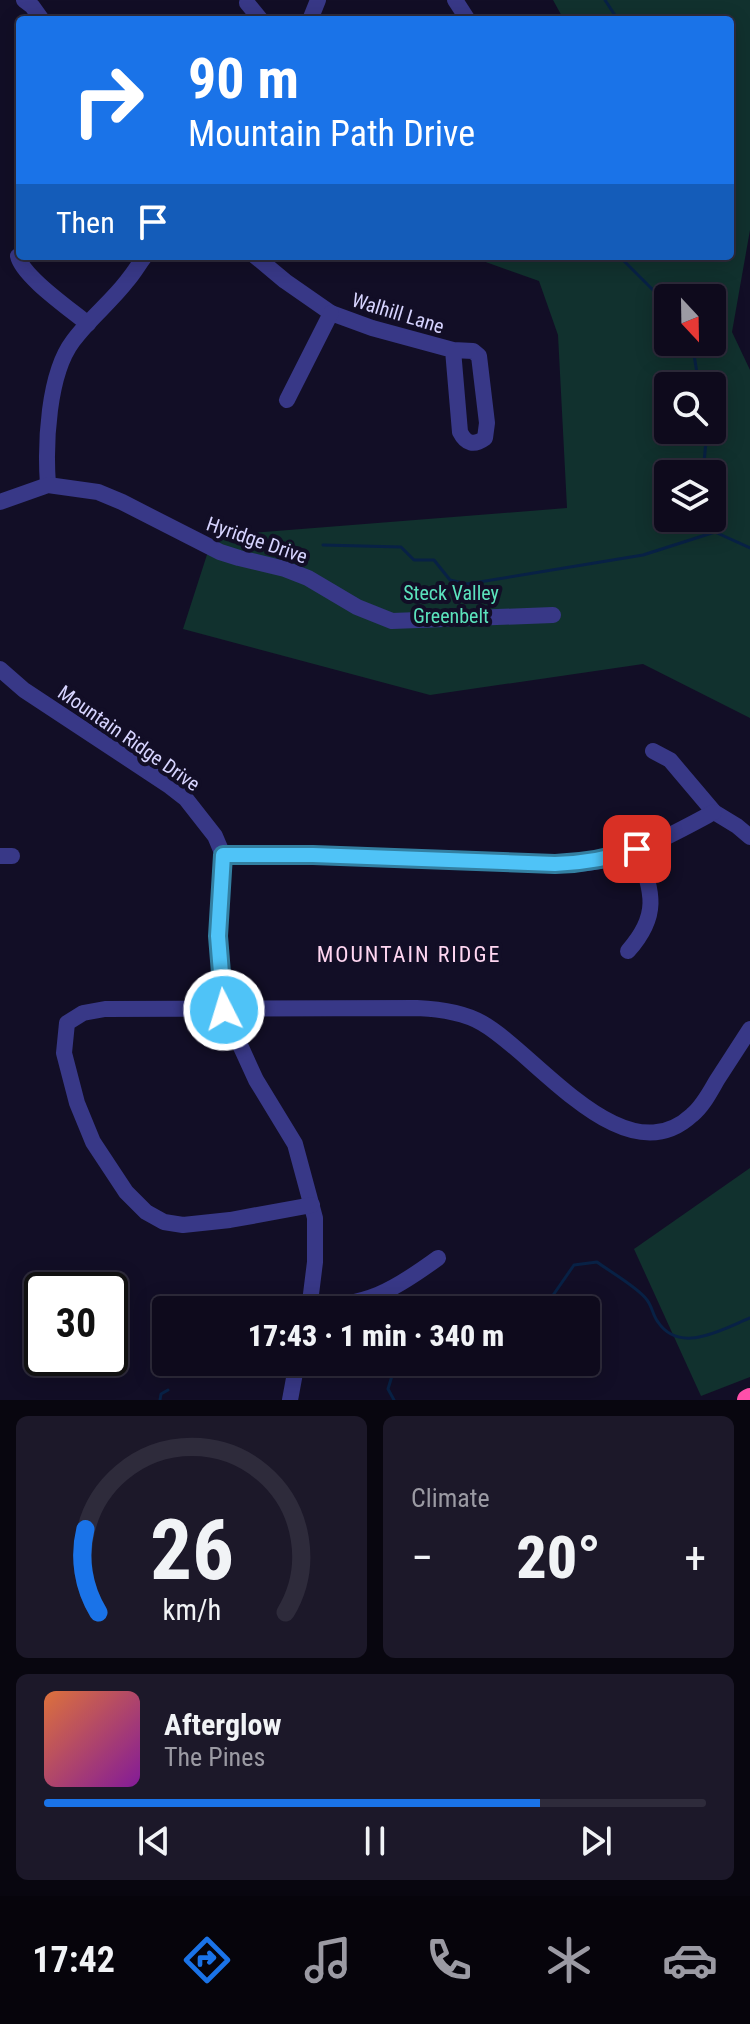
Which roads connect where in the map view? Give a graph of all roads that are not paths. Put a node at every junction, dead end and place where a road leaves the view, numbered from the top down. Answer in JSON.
{"nodes":[{"id":1,"x":24,"y":0,"type":"edge"},
{"id":2,"x":247,"y":3,"type":"dead end"},
{"id":3,"x":39,"y":16,"type":"edge"},
{"id":4,"x":258,"y":16,"type":"edge"},
{"id":5,"x":19,"y":260,"type":"edge"},
{"id":6,"x":142,"y":260,"type":"edge"},
{"id":7,"x":260,"y":260,"type":"edge"},
{"id":8,"x":331,"y":313,"type":"junction"},
{"id":9,"x":88,"y":324,"type":"junction"},
{"id":10,"x":453,"y":350,"type":"junction"},
{"id":11,"x":287,"y":400,"type":"dead end"},
{"id":12,"x":48,"y":485,"type":"junction"},
{"id":13,"x":0,"y":502,"type":"edge"},
{"id":14,"x":553,"y":615,"type":"dead end"},
{"id":15,"x":0,"y":669,"type":"edge"},
{"id":16,"x":653,"y":751,"type":"dead end"},
{"id":17,"x":714,"y":812,"type":"junction"},
{"id":18,"x":750,"y":837,"type":"edge"},
{"id":19,"x":637,"y":849,"type":"junction"},
{"id":20,"x":223,"y":855,"type":"junction"},
{"id":21,"x":628,"y":951,"type":"dead end"},
{"id":22,"x":224,"y":1010,"type":"junction"},
{"id":23,"x":750,"y":1029,"type":"edge"},
{"id":24,"x":312,"y":1205,"type":"junction"},
{"id":25,"x":438,"y":1258,"type":"dead end"},
{"id":26,"x":311,"y":1296,"type":"edge"},
{"id":27,"x":376,"y":1296,"type":"edge"},
{"id":28,"x":294,"y":1376,"type":"edge"},
{"id":29,"x":290,"y":1400,"type":"edge"}],
"edges":[{"from":1,"to":3,"type":"street"},
{"from":2,"to":4,"type":"street"},
{"from":5,"to":9,"type":"street"},
{"from":6,"to":9,"type":"street"},
{"from":7,"to":8,"type":"street","name":"Walhill Lane"},
{"from":8,"to":10,"type":"street","name":"Walhill Lane"},
{"from":8,"to":11,"type":"street"},
{"from":9,"to":12,"type":"street"},
{"from":10,"to":10,"type":"street","name":"Walhill Lane"},
{"from":12,"to":13,"type":"street","name":"Hyridge Drive"},
{"from":12,"to":14,"type":"street","name":"Hyridge Drive"},
{"from":15,"to":20,"type":"street","name":"Mountain Ridge Drive"},
{"from":16,"to":17,"type":"street"},
{"from":17,"to":18,"type":"street"},
{"from":17,"to":19,"type":"street"},
{"from":19,"to":20,"type":"street"},
{"from":19,"to":21,"type":"street"},
{"from":20,"to":22,"type":"street"},
{"from":22,"to":23,"type":"street"},
{"from":22,"to":24,"type":"street"},
{"from":22,"to":24,"type":"street"},
{"from":24,"to":26,"type":"street"},
{"from":25,"to":27,"type":"street"},
{"from":28,"to":29,"type":"street"}]}
